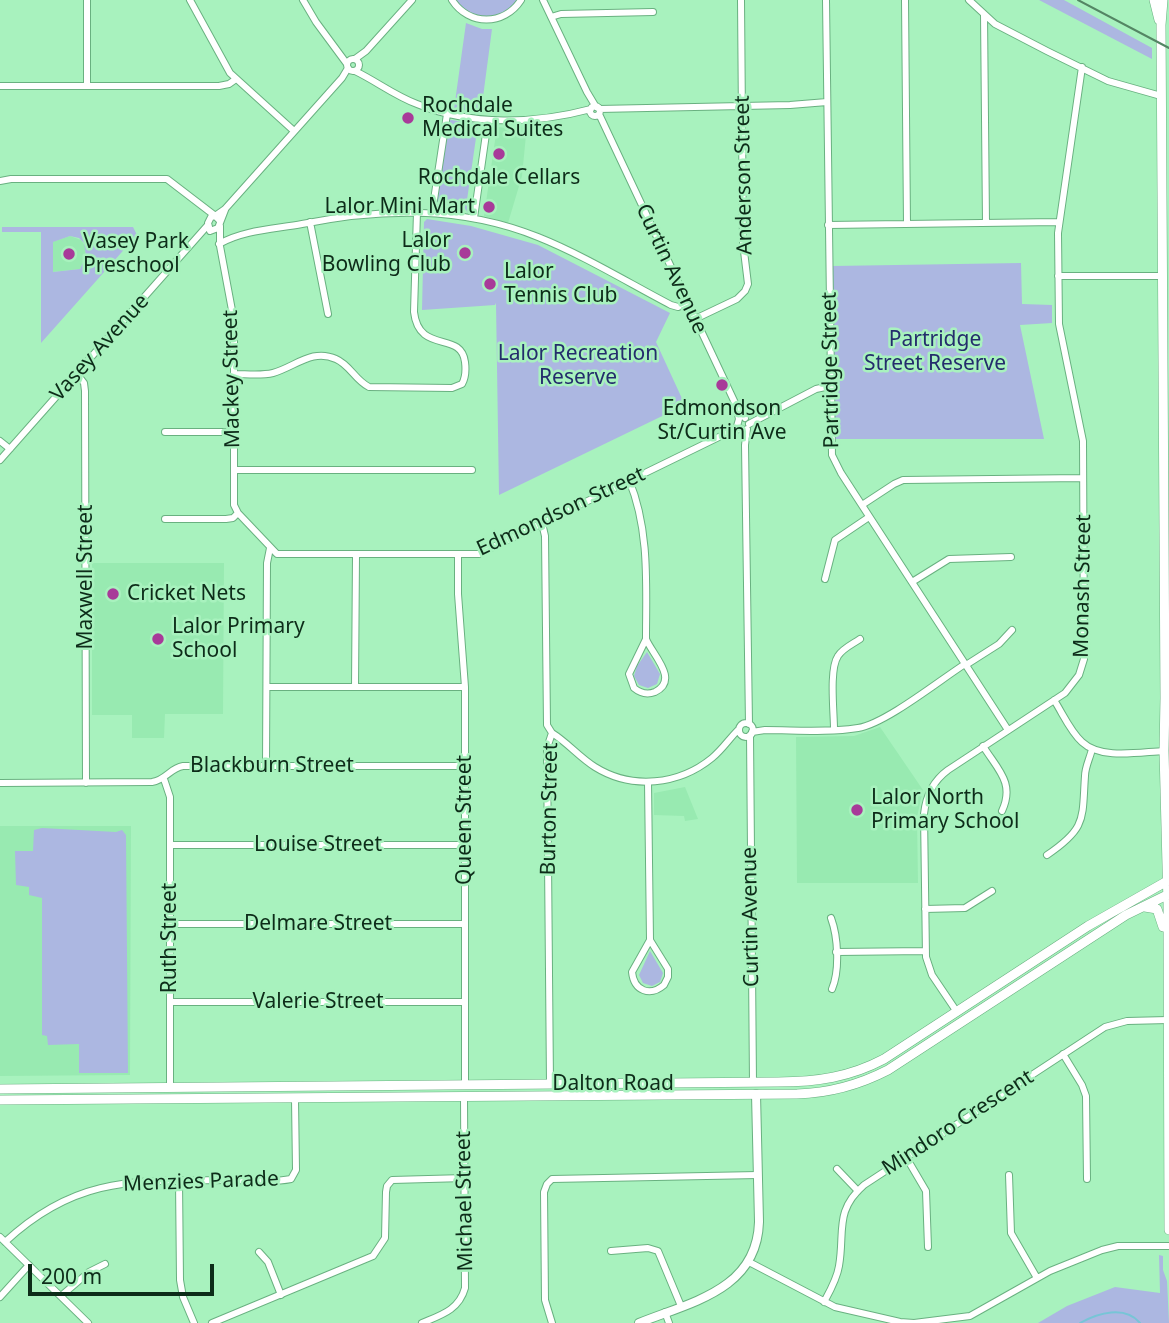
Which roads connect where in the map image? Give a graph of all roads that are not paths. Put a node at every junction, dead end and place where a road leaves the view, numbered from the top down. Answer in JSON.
{"nodes":[{"id":1,"x":87,"y":0,"type":"edge"},
{"id":2,"x":190,"y":0,"type":"edge"},
{"id":3,"x":303,"y":0,"type":"edge"},
{"id":4,"x":412,"y":0,"type":"edge"},
{"id":5,"x":452,"y":0,"type":"edge"},
{"id":6,"x":521,"y":0,"type":"edge"},
{"id":7,"x":543,"y":0,"type":"edge"},
{"id":8,"x":741,"y":0,"type":"edge"},
{"id":9,"x":826,"y":0,"type":"edge"},
{"id":10,"x":905,"y":0,"type":"edge"},
{"id":11,"x":969,"y":0,"type":"edge"},
{"id":12,"x":1154,"y":0,"type":"edge"},
{"id":13,"x":1163,"y":0,"type":"edge"},
{"id":14,"x":653,"y":12,"type":"dead end"},
{"id":15,"x":984,"y":14,"type":"junction"},
{"id":16,"x":551,"y":17,"type":"junction"},
{"id":17,"x":1161,"y":25,"type":"junction"},
{"id":18,"x":1001,"y":27,"type":"junction"},
{"id":19,"x":984,"y":37,"type":"junction"},
{"id":20,"x":353,"y":65,"type":"junction"},
{"id":21,"x":1082,"y":67,"type":"junction"},
{"id":22,"x":236,"y":79,"type":"junction"},
{"id":23,"x":0,"y":86,"type":"edge"},
{"id":24,"x":87,"y":86,"type":"junction"},
{"id":25,"x":1161,"y":96,"type":"junction"},
{"id":26,"x":827,"y":102,"type":"junction"},
{"id":27,"x":742,"y":106,"type":"junction"},
{"id":28,"x":596,"y":111,"type":"junction"},
{"id":29,"x":446,"y":114,"type":"junction"},
{"id":30,"x":488,"y":120,"type":"junction"},
{"id":31,"x":294,"y":131,"type":"junction"},
{"id":32,"x":0,"y":179,"type":"edge"},
{"id":33,"x":417,"y":212,"type":"junction"},
{"id":34,"x":432,"y":213,"type":"junction"},
{"id":35,"x":474,"y":218,"type":"junction"},
{"id":36,"x":310,"y":222,"type":"junction"},
{"id":37,"x":1058,"y":222,"type":"junction"},
{"id":38,"x":986,"y":223,"type":"junction"},
{"id":39,"x":214,"y":224,"type":"junction"},
{"id":40,"x":907,"y":224,"type":"junction"},
{"id":41,"x":828,"y":225,"type":"junction"},
{"id":42,"x":241,"y":236,"type":"junction"},
{"id":43,"x":219,"y":244,"type":"junction"},
{"id":44,"x":1058,"y":276,"type":"junction"},
{"id":45,"x":1163,"y":276,"type":"junction"},
{"id":46,"x":1166,"y":288,"type":"edge"},
{"id":47,"x":687,"y":303,"type":"junction"},
{"id":48,"x":328,"y":314,"type":"dead end"},
{"id":49,"x":695,"y":319,"type":"junction"},
{"id":50,"x":77,"y":374,"type":"junction"},
{"id":51,"x":234,"y":374,"type":"junction"},
{"id":52,"x":830,"y":386,"type":"junction"},
{"id":53,"x":1166,"y":393,"type":"edge"},
{"id":54,"x":743,"y":424,"type":"junction"},
{"id":55,"x":164,"y":432,"type":"dead end"},
{"id":56,"x":234,"y":432,"type":"junction"},
{"id":57,"x":0,"y":441,"type":"edge"},
{"id":58,"x":10,"y":449,"type":"junction"},
{"id":59,"x":0,"y":460,"type":"edge"},
{"id":60,"x":234,"y":470,"type":"junction"},
{"id":61,"x":472,"y":470,"type":"dead end"},
{"id":62,"x":1083,"y":478,"type":"junction"},
{"id":63,"x":629,"y":480,"type":"junction"},
{"id":64,"x":1166,"y":500,"type":"edge"},
{"id":65,"x":862,"y":505,"type":"junction"},
{"id":66,"x":238,"y":513,"type":"junction"},
{"id":67,"x":869,"y":517,"type":"junction"},
{"id":68,"x":166,"y":519,"type":"dead end"},
{"id":69,"x":542,"y":523,"type":"junction"},
{"id":70,"x":270,"y":548,"type":"junction"},
{"id":71,"x":356,"y":555,"type":"junction"},
{"id":72,"x":458,"y":555,"type":"junction"},
{"id":73,"x":1011,"y":557,"type":"dead end"},
{"id":74,"x":825,"y":579,"type":"dead end"},
{"id":75,"x":912,"y":582,"type":"junction"},
{"id":76,"x":1012,"y":630,"type":"dead end"},
{"id":77,"x":646,"y":639,"type":"junction"},
{"id":78,"x":860,"y":639,"type":"dead end"},
{"id":79,"x":965,"y":664,"type":"junction"},
{"id":80,"x":267,"y":687,"type":"junction"},
{"id":81,"x":355,"y":687,"type":"junction"},
{"id":82,"x":466,"y":687,"type":"junction"},
{"id":83,"x":1165,"y":698,"type":"junction"},
{"id":84,"x":1054,"y":700,"type":"junction"},
{"id":85,"x":1169,"y":726,"type":"edge"},
{"id":86,"x":834,"y":729,"type":"junction"},
{"id":87,"x":1008,"y":730,"type":"junction"},
{"id":88,"x":747,"y":731,"type":"junction"},
{"id":89,"x":552,"y":733,"type":"junction"},
{"id":90,"x":984,"y":746,"type":"junction"},
{"id":91,"x":1092,"y":749,"type":"junction"},
{"id":92,"x":1166,"y":751,"type":"edge"},
{"id":93,"x":267,"y":766,"type":"junction"},
{"id":94,"x":465,"y":766,"type":"junction"},
{"id":95,"x":1167,"y":771,"type":"edge"},
{"id":96,"x":164,"y":779,"type":"junction"},
{"id":97,"x":648,"y":782,"type":"junction"},
{"id":98,"x":0,"y":783,"type":"edge"},
{"id":99,"x":86,"y":783,"type":"junction"},
{"id":100,"x":1002,"y":811,"type":"dead end"},
{"id":101,"x":170,"y":845,"type":"junction"},
{"id":102,"x":465,"y":845,"type":"junction"},
{"id":103,"x":1047,"y":855,"type":"dead end"},
{"id":104,"x":1168,"y":880,"type":"edge"},
{"id":105,"x":992,"y":891,"type":"dead end"},
{"id":106,"x":1168,"y":894,"type":"edge"},
{"id":107,"x":1143,"y":906,"type":"junction"},
{"id":108,"x":925,"y":909,"type":"junction"},
{"id":109,"x":831,"y":918,"type":"dead end"},
{"id":110,"x":170,"y":924,"type":"junction"},
{"id":111,"x":466,"y":924,"type":"junction"},
{"id":112,"x":650,"y":940,"type":"junction"},
{"id":113,"x":1167,"y":946,"type":"junction"},
{"id":114,"x":926,"y":951,"type":"junction"},
{"id":115,"x":835,"y":952,"type":"junction"},
{"id":116,"x":832,"y":989,"type":"dead end"},
{"id":117,"x":170,"y":1002,"type":"junction"},
{"id":118,"x":466,"y":1002,"type":"junction"},
{"id":119,"x":957,"y":1012,"type":"junction"},
{"id":120,"x":1169,"y":1020,"type":"edge"},
{"id":121,"x":963,"y":1022,"type":"junction"},
{"id":122,"x":1063,"y":1055,"type":"junction"},
{"id":123,"x":753,"y":1083,"type":"junction"},
{"id":124,"x":550,"y":1084,"type":"junction"},
{"id":125,"x":465,"y":1085,"type":"junction"},
{"id":126,"x":170,"y":1087,"type":"junction"},
{"id":127,"x":0,"y":1088,"type":"edge"},
{"id":128,"x":756,"y":1094,"type":"junction"},
{"id":129,"x":550,"y":1096,"type":"junction"},
{"id":130,"x":464,"y":1097,"type":"junction"},
{"id":131,"x":170,"y":1099,"type":"junction"},
{"id":132,"x":295,"y":1099,"type":"junction"},
{"id":133,"x":0,"y":1100,"type":"edge"},
{"id":134,"x":906,"y":1157,"type":"junction"},
{"id":135,"x":837,"y":1169,"type":"dead end"},
{"id":136,"x":758,"y":1175,"type":"junction"},
{"id":137,"x":1009,"y":1175,"type":"dead end"},
{"id":138,"x":465,"y":1178,"type":"junction"},
{"id":139,"x":1087,"y":1179,"type":"dead end"},
{"id":140,"x":179,"y":1181,"type":"junction"},
{"id":141,"x":858,"y":1191,"type":"junction"},
{"id":142,"x":1169,"y":1230,"type":"edge"},
{"id":143,"x":2,"y":1240,"type":"edge"},
{"id":144,"x":1169,"y":1246,"type":"edge"},
{"id":145,"x":928,"y":1247,"type":"dead end"},
{"id":146,"x":611,"y":1251,"type":"dead end"},
{"id":147,"x":259,"y":1252,"type":"dead end"},
{"id":148,"x":749,"y":1262,"type":"junction"},
{"id":149,"x":104,"y":1264,"type":"dead end"},
{"id":150,"x":29,"y":1265,"type":"junction"},
{"id":151,"x":1037,"y":1278,"type":"junction"},
{"id":152,"x":281,"y":1295,"type":"junction"},
{"id":153,"x":61,"y":1296,"type":"junction"},
{"id":154,"x":0,"y":1297,"type":"edge"},
{"id":155,"x":824,"y":1302,"type":"junction"},
{"id":156,"x":681,"y":1306,"type":"junction"},
{"id":157,"x":665,"y":1312,"type":"junction"},
{"id":158,"x":88,"y":1323,"type":"edge"},
{"id":159,"x":194,"y":1323,"type":"edge"},
{"id":160,"x":212,"y":1323,"type":"edge"},
{"id":161,"x":422,"y":1323,"type":"edge"},
{"id":162,"x":552,"y":1323,"type":"edge"},
{"id":163,"x":639,"y":1323,"type":"edge"},
{"id":164,"x":669,"y":1323,"type":"edge"}],
"edges":[{"from":1,"to":24,"type":"street"},
{"from":2,"to":22,"type":"street"},
{"from":3,"to":20,"type":"street"},
{"from":4,"to":20,"type":"street","name":"Vasey Avenue"},
{"from":5,"to":6,"type":"street"},
{"from":7,"to":16,"type":"street","name":"Curtin Avenue"},
{"from":8,"to":27,"type":"street","name":"Anderson Street"},
{"from":9,"to":26,"type":"street","name":"Partridge Street"},
{"from":10,"to":40,"type":"street"},
{"from":11,"to":15,"type":"street"},
{"from":12,"to":17,"type":"main road"},
{"from":13,"to":17,"type":"main road"},
{"from":14,"to":16,"type":"street"},
{"from":15,"to":18,"type":"street"},
{"from":15,"to":19,"type":"street"},
{"from":16,"to":28,"type":"street","name":"Curtin Avenue"},
{"from":17,"to":25,"type":"main road"},
{"from":18,"to":19,"type":"street"},
{"from":18,"to":21,"type":"street"},
{"from":19,"to":38,"type":"street"},
{"from":20,"to":29,"type":"street"},
{"from":20,"to":31,"type":"street","name":"Vasey Avenue"},
{"from":21,"to":25,"type":"street"},
{"from":21,"to":37,"type":"street","name":"Monash Street"},
{"from":22,"to":24,"type":"street"},
{"from":22,"to":31,"type":"street"},
{"from":23,"to":24,"type":"street"},
{"from":25,"to":45,"type":"main road"},
{"from":26,"to":27,"type":"street"},
{"from":26,"to":41,"type":"street","name":"Partridge Street"},
{"from":27,"to":28,"type":"street"},
{"from":27,"to":49,"type":"street","name":"Anderson Street"},
{"from":28,"to":30,"type":"street"},
{"from":28,"to":47,"type":"street","name":"Curtin Avenue"},
{"from":29,"to":30,"type":"street"},
{"from":29,"to":34,"type":"street"},
{"from":30,"to":35,"type":"street"},
{"from":31,"to":39,"type":"street","name":"Vasey Avenue"},
{"from":32,"to":39,"type":"street"},
{"from":33,"to":34,"type":"street"},
{"from":33,"to":36,"type":"street"},
{"from":33,"to":51,"type":"street"},
{"from":34,"to":35,"type":"street"},
{"from":35,"to":47,"type":"street"},
{"from":36,"to":42,"type":"street"},
{"from":36,"to":48,"type":"street"},
{"from":37,"to":38,"type":"street"},
{"from":37,"to":44,"type":"street","name":"Monash Street"},
{"from":38,"to":40,"type":"street"},
{"from":39,"to":42,"type":"street"},
{"from":39,"to":43,"type":"street","name":"Mackey Street"},
{"from":39,"to":50,"type":"street","name":"Vasey Avenue"},
{"from":40,"to":41,"type":"street"},
{"from":41,"to":52,"type":"street","name":"Partridge Street"},
{"from":42,"to":43,"type":"street"},
{"from":43,"to":51,"type":"street","name":"Mackey Street"},
{"from":44,"to":45,"type":"street"},
{"from":44,"to":62,"type":"street","name":"Monash Street"},
{"from":45,"to":46,"type":"main road"},
{"from":46,"to":53,"type":"main road"},
{"from":47,"to":49,"type":"street","name":"Curtin Avenue"},
{"from":49,"to":54,"type":"street","name":"Curtin Avenue"},
{"from":50,"to":58,"type":"street","name":"Vasey Avenue"},
{"from":50,"to":99,"type":"street","name":"Maxwell Street"},
{"from":51,"to":56,"type":"street","name":"Mackey Street"},
{"from":52,"to":54,"type":"street","name":"Edmondson Street"},
{"from":52,"to":65,"type":"street","name":"Partridge Street"},
{"from":53,"to":64,"type":"main road"},
{"from":54,"to":63,"type":"street","name":"Edmondson Street"},
{"from":54,"to":88,"type":"street","name":"Curtin Avenue"},
{"from":55,"to":56,"type":"street"},
{"from":56,"to":60,"type":"street","name":"Mackey Street"},
{"from":57,"to":58,"type":"street"},
{"from":58,"to":59,"type":"street","name":"Vasey Avenue"},
{"from":60,"to":61,"type":"street"},
{"from":60,"to":66,"type":"street","name":"Mackey Street"},
{"from":62,"to":65,"type":"street"},
{"from":62,"to":84,"type":"street","name":"Monash Street"},
{"from":63,"to":69,"type":"street","name":"Edmondson Street"},
{"from":63,"to":77,"type":"street"},
{"from":64,"to":83,"type":"main road"},
{"from":65,"to":67,"type":"street","name":"Partridge Street"},
{"from":66,"to":68,"type":"street"},
{"from":66,"to":70,"type":"street"},
{"from":67,"to":74,"type":"street"},
{"from":67,"to":75,"type":"street","name":"Partridge Street"},
{"from":69,"to":72,"type":"street","name":"Edmondson Street"},
{"from":69,"to":89,"type":"street","name":"Burton Street"},
{"from":70,"to":71,"type":"street","name":"Edmondson Street"},
{"from":70,"to":80,"type":"street"},
{"from":71,"to":72,"type":"street","name":"Edmondson Street"},
{"from":71,"to":81,"type":"street"},
{"from":72,"to":82,"type":"street","name":"Queen Street"},
{"from":73,"to":75,"type":"street"},
{"from":75,"to":79,"type":"street","name":"Partridge Street"},
{"from":76,"to":79,"type":"street"},
{"from":77,"to":77,"type":"street"},
{"from":78,"to":86,"type":"street"},
{"from":79,"to":86,"type":"street"},
{"from":79,"to":87,"type":"street","name":"Partridge Street"},
{"from":80,"to":81,"type":"street"},
{"from":80,"to":93,"type":"street"},
{"from":81,"to":82,"type":"street"},
{"from":82,"to":94,"type":"street","name":"Queen Street"},
{"from":83,"to":85,"type":"main road"},
{"from":83,"to":92,"type":"main road"},
{"from":84,"to":87,"type":"street","name":"Monash Street"},
{"from":84,"to":91,"type":"street"},
{"from":86,"to":88,"type":"street"},
{"from":87,"to":90,"type":"street","name":"Monash Street"},
{"from":88,"to":97,"type":"street"},
{"from":88,"to":123,"type":"street","name":"Curtin Avenue"},
{"from":89,"to":97,"type":"street"},
{"from":89,"to":124,"type":"street","name":"Burton Street"},
{"from":90,"to":100,"type":"street"},
{"from":90,"to":108,"type":"street","name":"Monash Street"},
{"from":91,"to":92,"type":"street"},
{"from":91,"to":103,"type":"street"},
{"from":92,"to":95,"type":"main road"},
{"from":93,"to":94,"type":"street","name":"Blackburn Street"},
{"from":93,"to":96,"type":"street","name":"Blackburn Street"},
{"from":94,"to":102,"type":"street","name":"Queen Street"},
{"from":95,"to":104,"type":"main road"},
{"from":96,"to":99,"type":"street","name":"Blackburn Street"},
{"from":96,"to":101,"type":"street","name":"Ruth Street"},
{"from":97,"to":112,"type":"street"},
{"from":98,"to":99,"type":"street","name":"Blackburn Street"},
{"from":101,"to":102,"type":"street","name":"Louise Street"},
{"from":101,"to":110,"type":"street","name":"Ruth Street"},
{"from":102,"to":111,"type":"street","name":"Queen Street"},
{"from":104,"to":106,"type":"main road"},
{"from":104,"to":119,"type":"main road","name":"Dalton Road"},
{"from":105,"to":108,"type":"street"},
{"from":106,"to":107,"type":"main road","name":"Dalton Road"},
{"from":106,"to":113,"type":"main road"},
{"from":107,"to":113,"type":"main road"},
{"from":107,"to":121,"type":"main road","name":"Dalton Road"},
{"from":108,"to":114,"type":"street","name":"Monash Street"},
{"from":109,"to":115,"type":"street"},
{"from":110,"to":111,"type":"street","name":"Delmare Street"},
{"from":110,"to":117,"type":"street","name":"Ruth Street"},
{"from":111,"to":118,"type":"street","name":"Queen Street"},
{"from":112,"to":112,"type":"street"},
{"from":113,"to":120,"type":"main road"},
{"from":114,"to":115,"type":"street"},
{"from":114,"to":119,"type":"street","name":"Monash Street"},
{"from":115,"to":116,"type":"street"},
{"from":117,"to":118,"type":"street","name":"Valerie Street"},
{"from":117,"to":126,"type":"street","name":"Ruth Street"},
{"from":118,"to":125,"type":"street","name":"Queen Street"},
{"from":119,"to":121,"type":"main road","name":"Monash Street"},
{"from":119,"to":123,"type":"main road","name":"Dalton Road"},
{"from":120,"to":122,"type":"street","name":"Mindoro Crescent"},
{"from":120,"to":142,"type":"main road"},
{"from":121,"to":128,"type":"main road","name":"Dalton Road"},
{"from":122,"to":134,"type":"street","name":"Mindoro Crescent"},
{"from":122,"to":139,"type":"street"},
{"from":123,"to":124,"type":"main road","name":"Dalton Road"},
{"from":124,"to":125,"type":"main road","name":"Dalton Road"},
{"from":124,"to":129,"type":"main road","name":"Burton Street"},
{"from":125,"to":126,"type":"main road","name":"Dalton Road"},
{"from":126,"to":127,"type":"main road","name":"Dalton Road"},
{"from":126,"to":131,"type":"main road","name":"Ruth Street"},
{"from":128,"to":129,"type":"main road","name":"Dalton Road"},
{"from":128,"to":136,"type":"street"},
{"from":129,"to":130,"type":"main road","name":"Dalton Road"},
{"from":130,"to":132,"type":"main road","name":"Dalton Road"},
{"from":130,"to":138,"type":"street","name":"Michael Street"},
{"from":131,"to":132,"type":"main road","name":"Dalton Road"},
{"from":131,"to":133,"type":"main road","name":"Dalton Road"},
{"from":132,"to":140,"type":"street","name":"Menzies Parade"},
{"from":134,"to":141,"type":"street","name":"Mindoro Crescent"},
{"from":134,"to":145,"type":"street"},
{"from":135,"to":141,"type":"street"},
{"from":136,"to":148,"type":"street"},
{"from":136,"to":162,"type":"street"},
{"from":137,"to":151,"type":"street"},
{"from":138,"to":152,"type":"street"},
{"from":138,"to":161,"type":"street","name":"Michael Street"},
{"from":140,"to":143,"type":"street","name":"Menzies Parade"},
{"from":140,"to":159,"type":"street"},
{"from":141,"to":155,"type":"street","name":"Mindoro Crescent"},
{"from":143,"to":150,"type":"street"},
{"from":144,"to":151,"type":"street"},
{"from":146,"to":156,"type":"street"},
{"from":147,"to":152,"type":"street"},
{"from":148,"to":155,"type":"street"},
{"from":148,"to":156,"type":"street"},
{"from":149,"to":153,"type":"street"},
{"from":150,"to":153,"type":"street"},
{"from":150,"to":154,"type":"street"},
{"from":151,"to":155,"type":"street"},
{"from":152,"to":160,"type":"street"},
{"from":153,"to":158,"type":"street"},
{"from":156,"to":157,"type":"street"},
{"from":157,"to":163,"type":"street"},
{"from":157,"to":164,"type":"street"}]}
